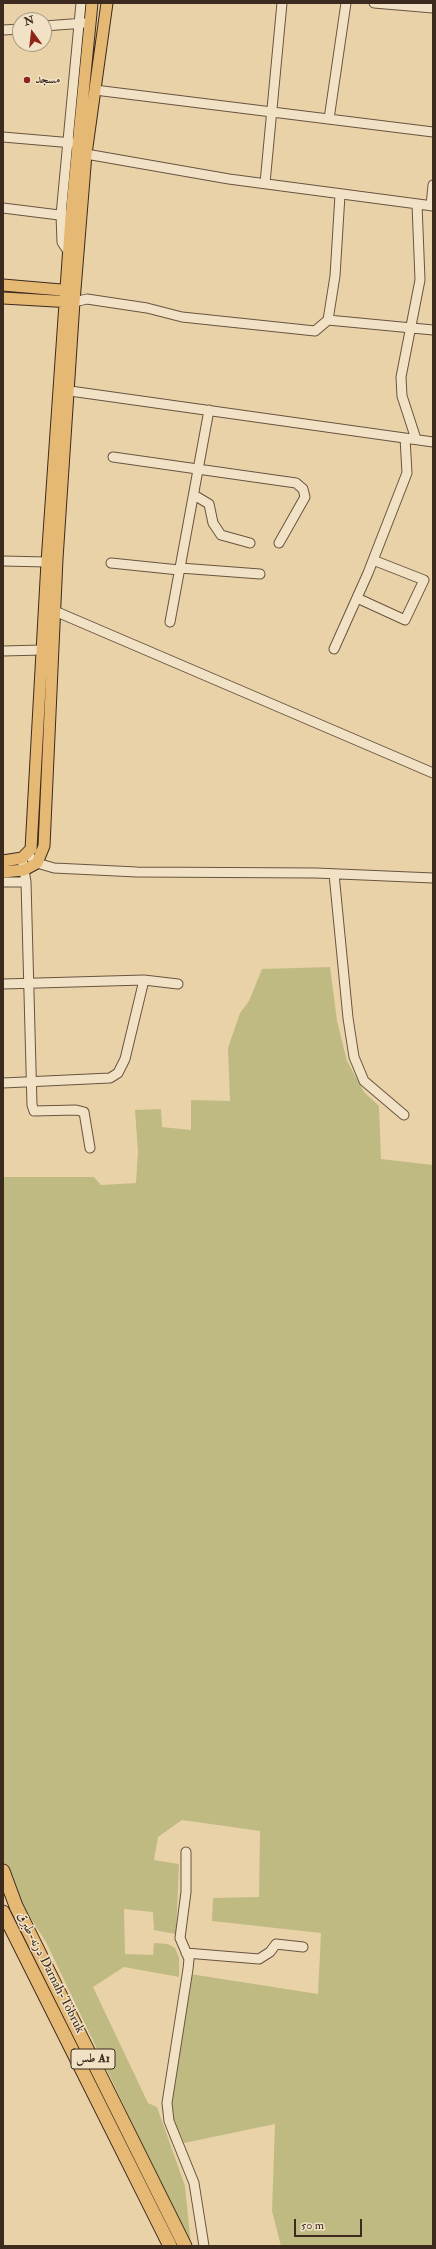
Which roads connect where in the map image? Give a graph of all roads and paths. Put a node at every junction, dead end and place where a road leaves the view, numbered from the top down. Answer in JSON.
{"nodes":[{"id":1,"x":81,"y":3,"type":"edge"},
{"id":2,"x":92,"y":3,"type":"edge"},
{"id":3,"x":107,"y":3,"type":"edge"},
{"id":4,"x":282,"y":3,"type":"edge"},
{"id":5,"x":346,"y":3,"type":"edge"},
{"id":6,"x":374,"y":3,"type":"edge"},
{"id":7,"x":433,"y":8,"type":"edge"},
{"id":8,"x":85,"y":23,"type":"junction"},
{"id":9,"x":52,"y":25,"type":"edge"},
{"id":10,"x":95,"y":90,"type":"junction"},
{"id":11,"x":272,"y":112,"type":"junction"},
{"id":12,"x":329,"y":119,"type":"junction"},
{"id":13,"x":433,"y":132,"type":"edge"},
{"id":14,"x":3,"y":137,"type":"edge"},
{"id":15,"x":73,"y":143,"type":"junction"},
{"id":16,"x":86,"y":154,"type":"junction"},
{"id":17,"x":265,"y":183,"type":"junction"},
{"id":18,"x":433,"y":185,"type":"edge"},
{"id":19,"x":340,"y":195,"type":"junction"},
{"id":20,"x":417,"y":204,"type":"junction"},
{"id":21,"x":432,"y":206,"type":"edge"},
{"id":22,"x":3,"y":208,"type":"edge"},
{"id":23,"x":66,"y":216,"type":"junction"},
{"id":24,"x":3,"y":285,"type":"edge"},
{"id":25,"x":71,"y":297,"type":"junction"},
{"id":26,"x":3,"y":298,"type":"edge"},
{"id":27,"x":328,"y":320,"type":"junction"},
{"id":28,"x":409,"y":328,"type":"junction"},
{"id":29,"x":433,"y":330,"type":"edge"},
{"id":30,"x":64,"y":390,"type":"junction"},
{"id":31,"x":209,"y":410,"type":"junction"},
{"id":32,"x":405,"y":438,"type":"junction"},
{"id":33,"x":416,"y":439,"type":"junction"},
{"id":34,"x":433,"y":442,"type":"edge"},
{"id":35,"x":113,"y":458,"type":"dead end"},
{"id":36,"x":199,"y":470,"type":"junction"},
{"id":37,"x":194,"y":495,"type":"junction"},
{"id":38,"x":250,"y":543,"type":"dead end"},
{"id":39,"x":280,"y":543,"type":"dead end"},
{"id":40,"x":52,"y":560,"type":"junction"},
{"id":41,"x":373,"y":560,"type":"junction"},
{"id":42,"x":3,"y":561,"type":"edge"},
{"id":43,"x":110,"y":563,"type":"dead end"},
{"id":44,"x":180,"y":569,"type":"junction"},
{"id":45,"x":260,"y":574,"type":"dead end"},
{"id":46,"x":357,"y":598,"type":"junction"},
{"id":47,"x":45,"y":607,"type":"junction"},
{"id":48,"x":56,"y":611,"type":"junction"},
{"id":49,"x":170,"y":622,"type":"dead end"},
{"id":50,"x":334,"y":649,"type":"dead end"},
{"id":51,"x":42,"y":650,"type":"junction"},
{"id":52,"x":3,"y":651,"type":"edge"},
{"id":53,"x":433,"y":773,"type":"edge"},
{"id":54,"x":25,"y":856,"type":"junction"},
{"id":55,"x":3,"y":861,"type":"edge"},
{"id":56,"x":37,"y":863,"type":"junction"},
{"id":57,"x":24,"y":870,"type":"junction"},
{"id":58,"x":3,"y":872,"type":"edge"},
{"id":59,"x":334,"y":874,"type":"junction"},
{"id":60,"x":433,"y":878,"type":"edge"},
{"id":61,"x":3,"y":882,"type":"edge"},
{"id":62,"x":26,"y":882,"type":"junction"},
{"id":63,"x":144,"y":980,"type":"junction"},
{"id":64,"x":28,"y":983,"type":"junction"},
{"id":65,"x":3,"y":984,"type":"edge"},
{"id":66,"x":178,"y":984,"type":"dead end"},
{"id":67,"x":3,"y":1082,"type":"edge"},
{"id":68,"x":30,"y":1082,"type":"junction"},
{"id":69,"x":404,"y":1115,"type":"dead end"},
{"id":70,"x":90,"y":1148,"type":"dead end"},
{"id":71,"x":186,"y":1852,"type":"dead end"},
{"id":72,"x":3,"y":1871,"type":"edge"},
{"id":73,"x":3,"y":1912,"type":"edge"},
{"id":74,"x":303,"y":1947,"type":"dead end"},
{"id":75,"x":186,"y":1953,"type":"junction"},
{"id":76,"x":170,"y":2246,"type":"edge"},
{"id":77,"x":185,"y":2246,"type":"edge"},
{"id":78,"x":204,"y":2246,"type":"edge"}],
"edges":[{"from":1,"to":8,"type":"street"},
{"from":2,"to":8,"type":"main road"},
{"from":3,"to":10,"type":"main road"},
{"from":4,"to":11,"type":"street"},
{"from":5,"to":12,"type":"street"},
{"from":6,"to":7,"type":"street"},
{"from":8,"to":9,"type":"street"},
{"from":8,"to":15,"type":"main road"},
{"from":10,"to":11,"type":"street"},
{"from":10,"to":16,"type":"main road"},
{"from":11,"to":12,"type":"street"},
{"from":11,"to":17,"type":"street"},
{"from":12,"to":13,"type":"street"},
{"from":14,"to":15,"type":"street"},
{"from":15,"to":23,"type":"main road"},
{"from":16,"to":17,"type":"street"},
{"from":16,"to":25,"type":"main road"},
{"from":17,"to":19,"type":"street"},
{"from":18,"to":21,"type":"street"},
{"from":19,"to":20,"type":"street"},
{"from":19,"to":27,"type":"street"},
{"from":20,"to":21,"type":"street"},
{"from":20,"to":28,"type":"street"},
{"from":22,"to":23,"type":"street"},
{"from":23,"to":25,"type":"main road"},
{"from":24,"to":25,"type":"main road"},
{"from":25,"to":26,"type":"main road"},
{"from":25,"to":27,"type":"street"},
{"from":25,"to":30,"type":"main road"},
{"from":27,"to":28,"type":"street"},
{"from":28,"to":29,"type":"street"},
{"from":28,"to":33,"type":"street"},
{"from":30,"to":31,"type":"street"},
{"from":30,"to":40,"type":"main road"},
{"from":31,"to":32,"type":"street"},
{"from":31,"to":36,"type":"street"},
{"from":32,"to":33,"type":"street"},
{"from":32,"to":41,"type":"street"},
{"from":33,"to":34,"type":"street"},
{"from":35,"to":36,"type":"street"},
{"from":36,"to":37,"type":"street"},
{"from":36,"to":39,"type":"street"},
{"from":37,"to":38,"type":"street"},
{"from":37,"to":44,"type":"street"},
{"from":40,"to":42,"type":"street"},
{"from":40,"to":47,"type":"main road"},
{"from":40,"to":48,"type":"main road"},
{"from":41,"to":46,"type":"street"},
{"from":41,"to":46,"type":"street"},
{"from":43,"to":44,"type":"street"},
{"from":44,"to":45,"type":"street"},
{"from":44,"to":49,"type":"street"},
{"from":46,"to":50,"type":"street"},
{"from":47,"to":48,"type":"street"},
{"from":47,"to":51,"type":"main road"},
{"from":48,"to":53,"type":"street"},
{"from":48,"to":56,"type":"main road"},
{"from":51,"to":52,"type":"street"},
{"from":51,"to":54,"type":"main road"},
{"from":54,"to":55,"type":"main road"},
{"from":54,"to":56,"type":"street"},
{"from":54,"to":57,"type":"street"},
{"from":56,"to":57,"type":"main road"},
{"from":56,"to":59,"type":"street"},
{"from":57,"to":58,"type":"main road"},
{"from":57,"to":62,"type":"street"},
{"from":59,"to":60,"type":"street"},
{"from":59,"to":69,"type":"street"},
{"from":61,"to":62,"type":"street"},
{"from":62,"to":64,"type":"street"},
{"from":63,"to":64,"type":"street"},
{"from":63,"to":66,"type":"street"},
{"from":63,"to":68,"type":"street"},
{"from":64,"to":65,"type":"street"},
{"from":64,"to":68,"type":"street"},
{"from":67,"to":68,"type":"street"},
{"from":68,"to":70,"type":"street"},
{"from":71,"to":75,"type":"street"},
{"from":72,"to":77,"type":"highway","name":"درنه-طبرق Darnah-Tobruk","number":"طس A1"},
{"from":73,"to":76,"type":"highway","name":"درنه-طبرق Darnah-Tobruk","number":"طس A1"},
{"from":74,"to":75,"type":"street"},
{"from":75,"to":78,"type":"street"}]}
